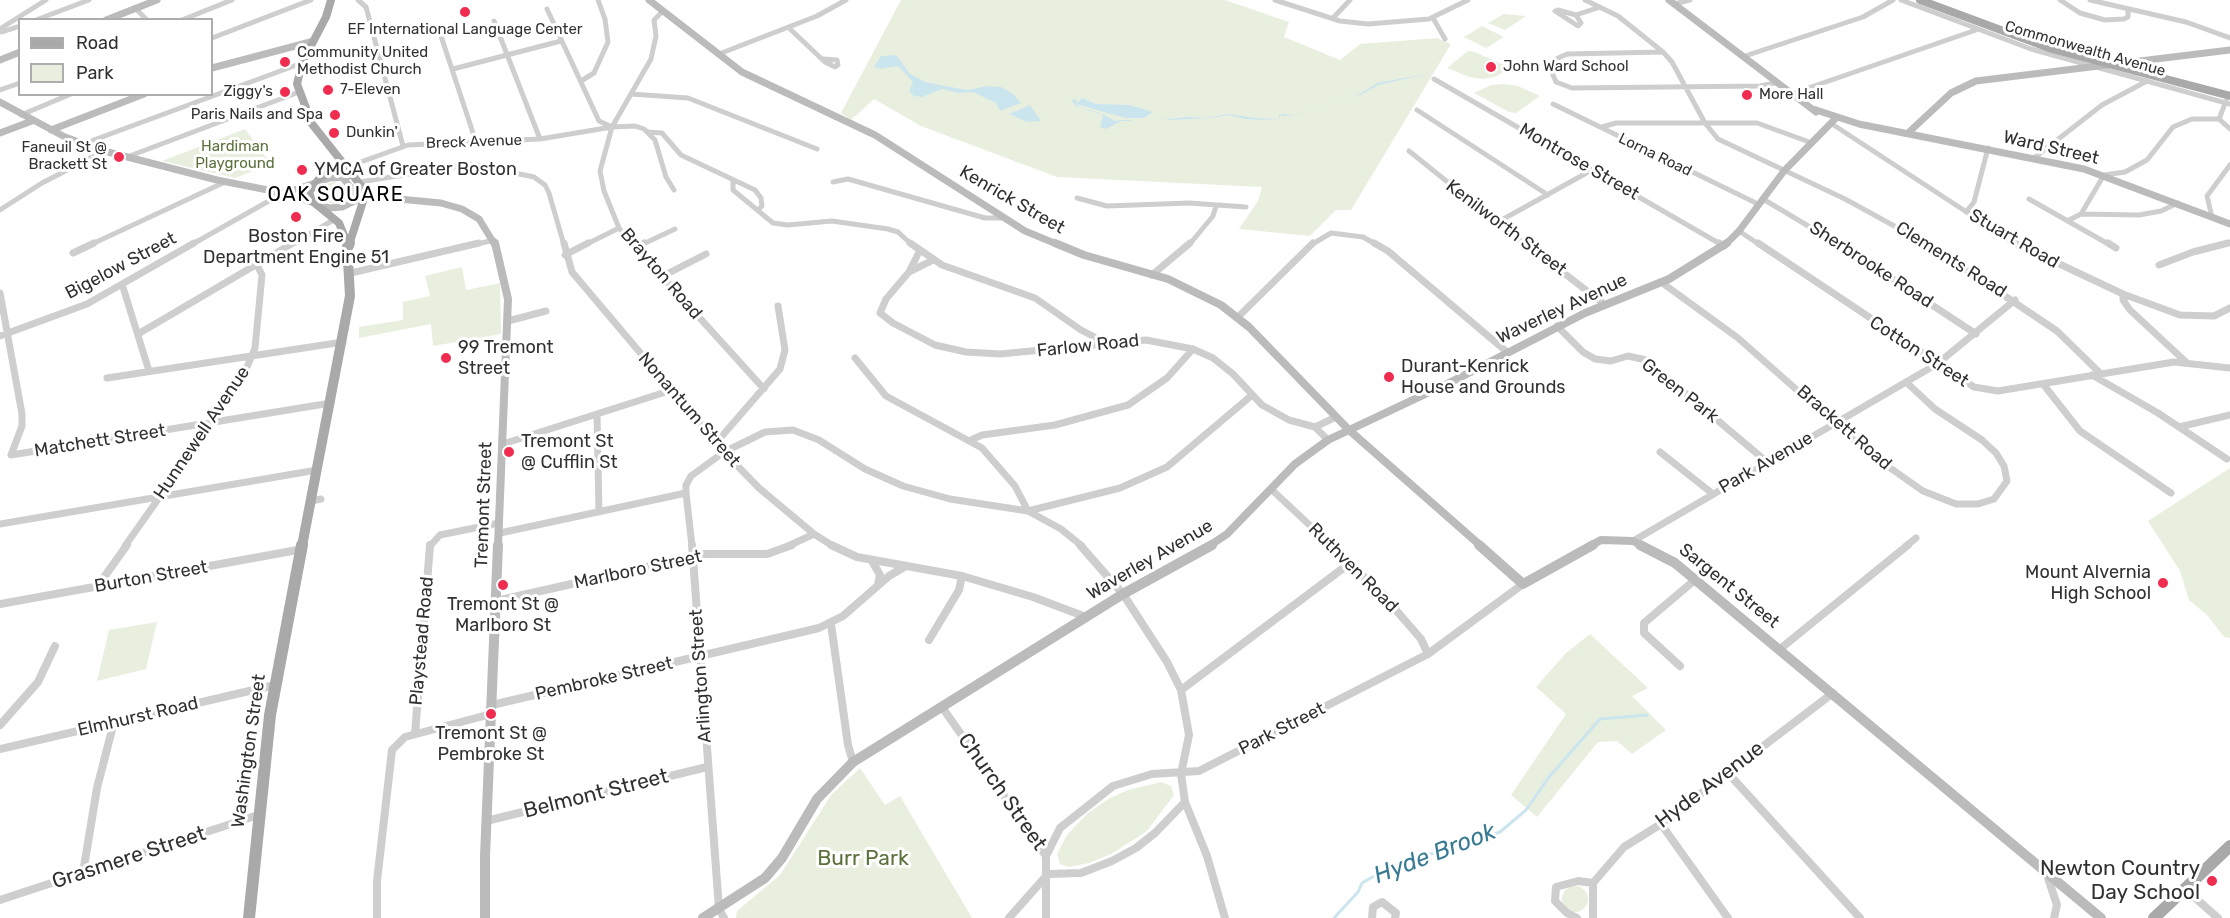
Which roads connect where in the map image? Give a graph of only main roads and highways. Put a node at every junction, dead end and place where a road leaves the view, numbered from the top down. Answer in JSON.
{"nodes":[{"id":1,"x":332,"y":0,"type":"edge"},
{"id":2,"x":1920,"y":0,"type":"edge"},
{"id":3,"x":2136,"y":61,"type":"road end"},
{"id":4,"x":2146,"y":77,"type":"junction"},
{"id":5,"x":2228,"y":100,"type":"edge"},
{"id":6,"x":343,"y":169,"type":"junction"},
{"id":7,"x":357,"y":214,"type":"junction"},
{"id":8,"x":335,"y":219,"type":"junction"},
{"id":9,"x":349,"y":249,"type":"junction"},
{"id":10,"x":2230,"y":846,"type":"edge"},
{"id":11,"x":249,"y":918,"type":"edge"},
{"id":12,"x":2154,"y":918,"type":"edge"}],
"edges":[{"from":1,"to":6,"type":"main road"},
{"from":2,"to":4,"type":"main road","name":"Commonwealth Avenue"},
{"from":3,"to":4,"type":"main road"},
{"from":4,"to":5,"type":"main road","name":"Commonwealth Avenue"},
{"from":6,"to":7,"type":"main road"},
{"from":6,"to":8,"type":"main road"},
{"from":7,"to":8,"type":"main road"},
{"from":7,"to":9,"type":"main road"},
{"from":8,"to":9,"type":"main road"},
{"from":9,"to":11,"type":"main road","name":"Washington Street"},
{"from":10,"to":12,"type":"main road"}]}
